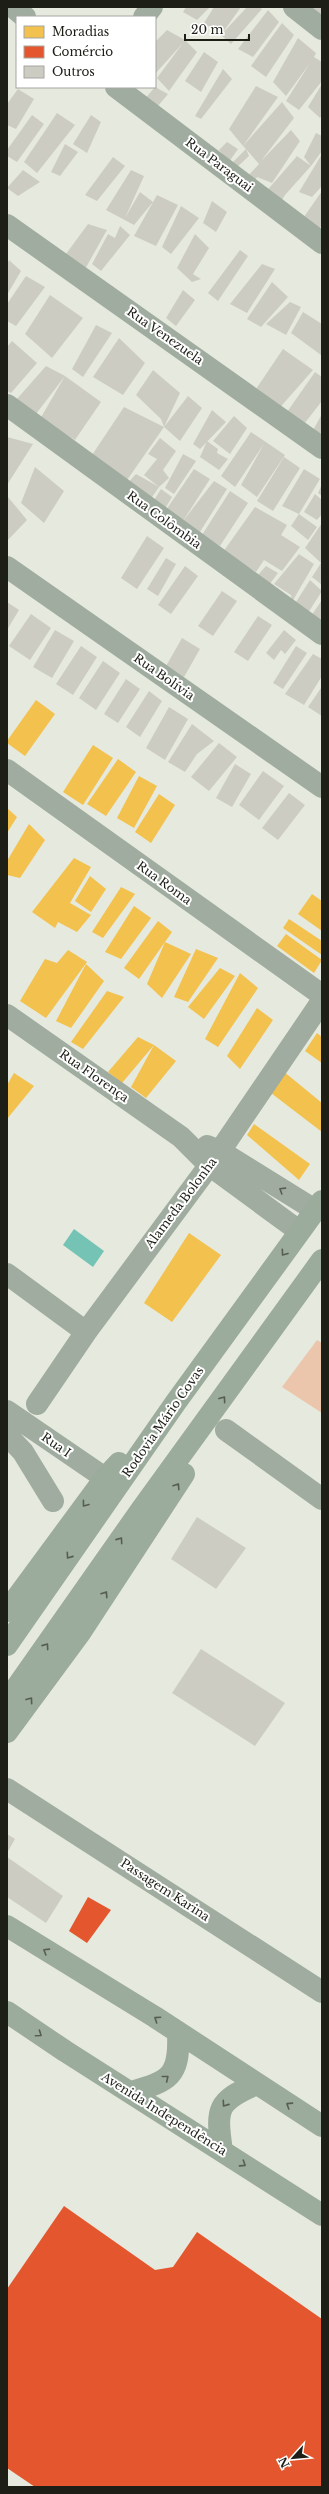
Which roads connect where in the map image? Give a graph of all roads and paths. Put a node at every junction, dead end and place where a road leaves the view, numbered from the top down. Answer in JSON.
{"nodes":[{"id":1,"x":13,"y":7,"type":"edge"},
{"id":2,"x":152,"y":7,"type":"edge"},
{"id":3,"x":294,"y":7,"type":"edge"},
{"id":4,"x":25,"y":16,"type":"edge"},
{"id":5,"x":145,"y":16,"type":"edge"},
{"id":6,"x":322,"y":29,"type":"edge"},
{"id":7,"x":117,"y":88,"type":"edge"},
{"id":8,"x":7,"y":225,"type":"edge"},
{"id":9,"x":322,"y":244,"type":"edge"},
{"id":10,"x":7,"y":405,"type":"edge"},
{"id":11,"x":322,"y":448,"type":"edge"},
{"id":12,"x":7,"y":567,"type":"edge"},
{"id":13,"x":322,"y":634,"type":"edge"},
{"id":14,"x":7,"y":770,"type":"edge"},
{"id":15,"x":322,"y":787,"type":"edge"},
{"id":16,"x":322,"y":995,"type":"edge"},
{"id":17,"x":322,"y":1000,"type":"edge"},
{"id":18,"x":7,"y":1015,"type":"edge"},
{"id":19,"x":215,"y":1158,"type":"junction"},
{"id":20,"x":318,"y":1205,"type":"edge"},
{"id":21,"x":299,"y":1231,"type":"junction"},
{"id":22,"x":322,"y":1260,"type":"edge"},
{"id":23,"x":7,"y":1274,"type":"edge"},
{"id":24,"x":86,"y":1332,"type":"junction"},
{"id":25,"x":37,"y":1404,"type":"dead end"},
{"id":26,"x":7,"y":1411,"type":"edge"},
{"id":27,"x":217,"y":1425,"type":"junction"},
{"id":28,"x":7,"y":1434,"type":"edge"},
{"id":29,"x":110,"y":1484,"type":"junction"},
{"id":30,"x":322,"y":1499,"type":"edge"},
{"id":31,"x":53,"y":1501,"type":"dead end"},
{"id":32,"x":7,"y":1611,"type":"edge"},
{"id":33,"x":7,"y":1645,"type":"edge"},
{"id":34,"x":7,"y":1701,"type":"edge"},
{"id":35,"x":7,"y":1732,"type":"edge"},
{"id":36,"x":7,"y":1789,"type":"edge"},
{"id":37,"x":7,"y":1926,"type":"edge"},
{"id":38,"x":322,"y":1992,"type":"edge"},
{"id":39,"x":7,"y":2012,"type":"edge"},
{"id":40,"x":178,"y":2034,"type":"junction"},
{"id":41,"x":257,"y":2084,"type":"junction"},
{"id":42,"x":131,"y":2092,"type":"junction"},
{"id":43,"x":322,"y":2126,"type":"edge"},
{"id":44,"x":222,"y":2150,"type":"junction"},
{"id":45,"x":322,"y":2215,"type":"edge"}],
"edges":[{"from":1,"to":4,"type":"street"},
{"from":2,"to":5,"type":"street"},
{"from":3,"to":6,"type":"street"},
{"from":7,"to":9,"type":"street","name":"Rua Paraguai"},
{"from":8,"to":11,"type":"street","name":"Rua Venezuela"},
{"from":10,"to":13,"type":"street","name":"Rua Colômbia"},
{"from":12,"to":15,"type":"street","name":"Rua Bolívia"},
{"from":14,"to":16,"type":"street","name":"Rua Roma"},
{"from":17,"to":19,"type":"street","name":"Alameda Bolonha"},
{"from":18,"to":19,"type":"street","name":"Rua Florença"},
{"from":20,"to":19,"type":"street","name":"Rua Florença","one_way":true},
{"from":19,"to":21,"type":"street","name":"Rua Florença"},
{"from":19,"to":24,"type":"street","name":"Alameda Bolonha"},
{"from":20,"to":21,"type":"main road","name":"Rodovia Mário Covas"},
{"from":21,"to":29,"type":"main road","name":"Rodovia Mário Covas","one_way":true},
{"from":27,"to":22,"type":"main road","one_way":true},
{"from":23,"to":24,"type":"street"},
{"from":24,"to":25,"type":"street","name":"Alameda Bolonha"},
{"from":26,"to":29,"type":"street","name":"Rua I"},
{"from":27,"to":30,"type":"street"},
{"from":34,"to":27,"type":"main road","one_way":true},
{"from":35,"to":27,"type":"main road","one_way":true},
{"from":28,"to":31,"type":"street"},
{"from":29,"to":32,"type":"main road","one_way":true},
{"from":29,"to":33,"type":"main road","name":"Rodovia Mário Covas","one_way":true},
{"from":36,"to":38,"type":"street","name":"Passagem Karina"},
{"from":40,"to":37,"type":"main road","one_way":true},
{"from":39,"to":42,"type":"main road","name":"Avenida Independência","one_way":true},
{"from":40,"to":41,"type":"main road"},
{"from":42,"to":40,"type":"main road","one_way":true},
{"from":43,"to":41,"type":"main road","one_way":true},
{"from":41,"to":44,"type":"main road","one_way":true},
{"from":42,"to":44,"type":"main road","name":"Avenida Independência"},
{"from":44,"to":45,"type":"main road","name":"Avenida Independência","one_way":true}]}
